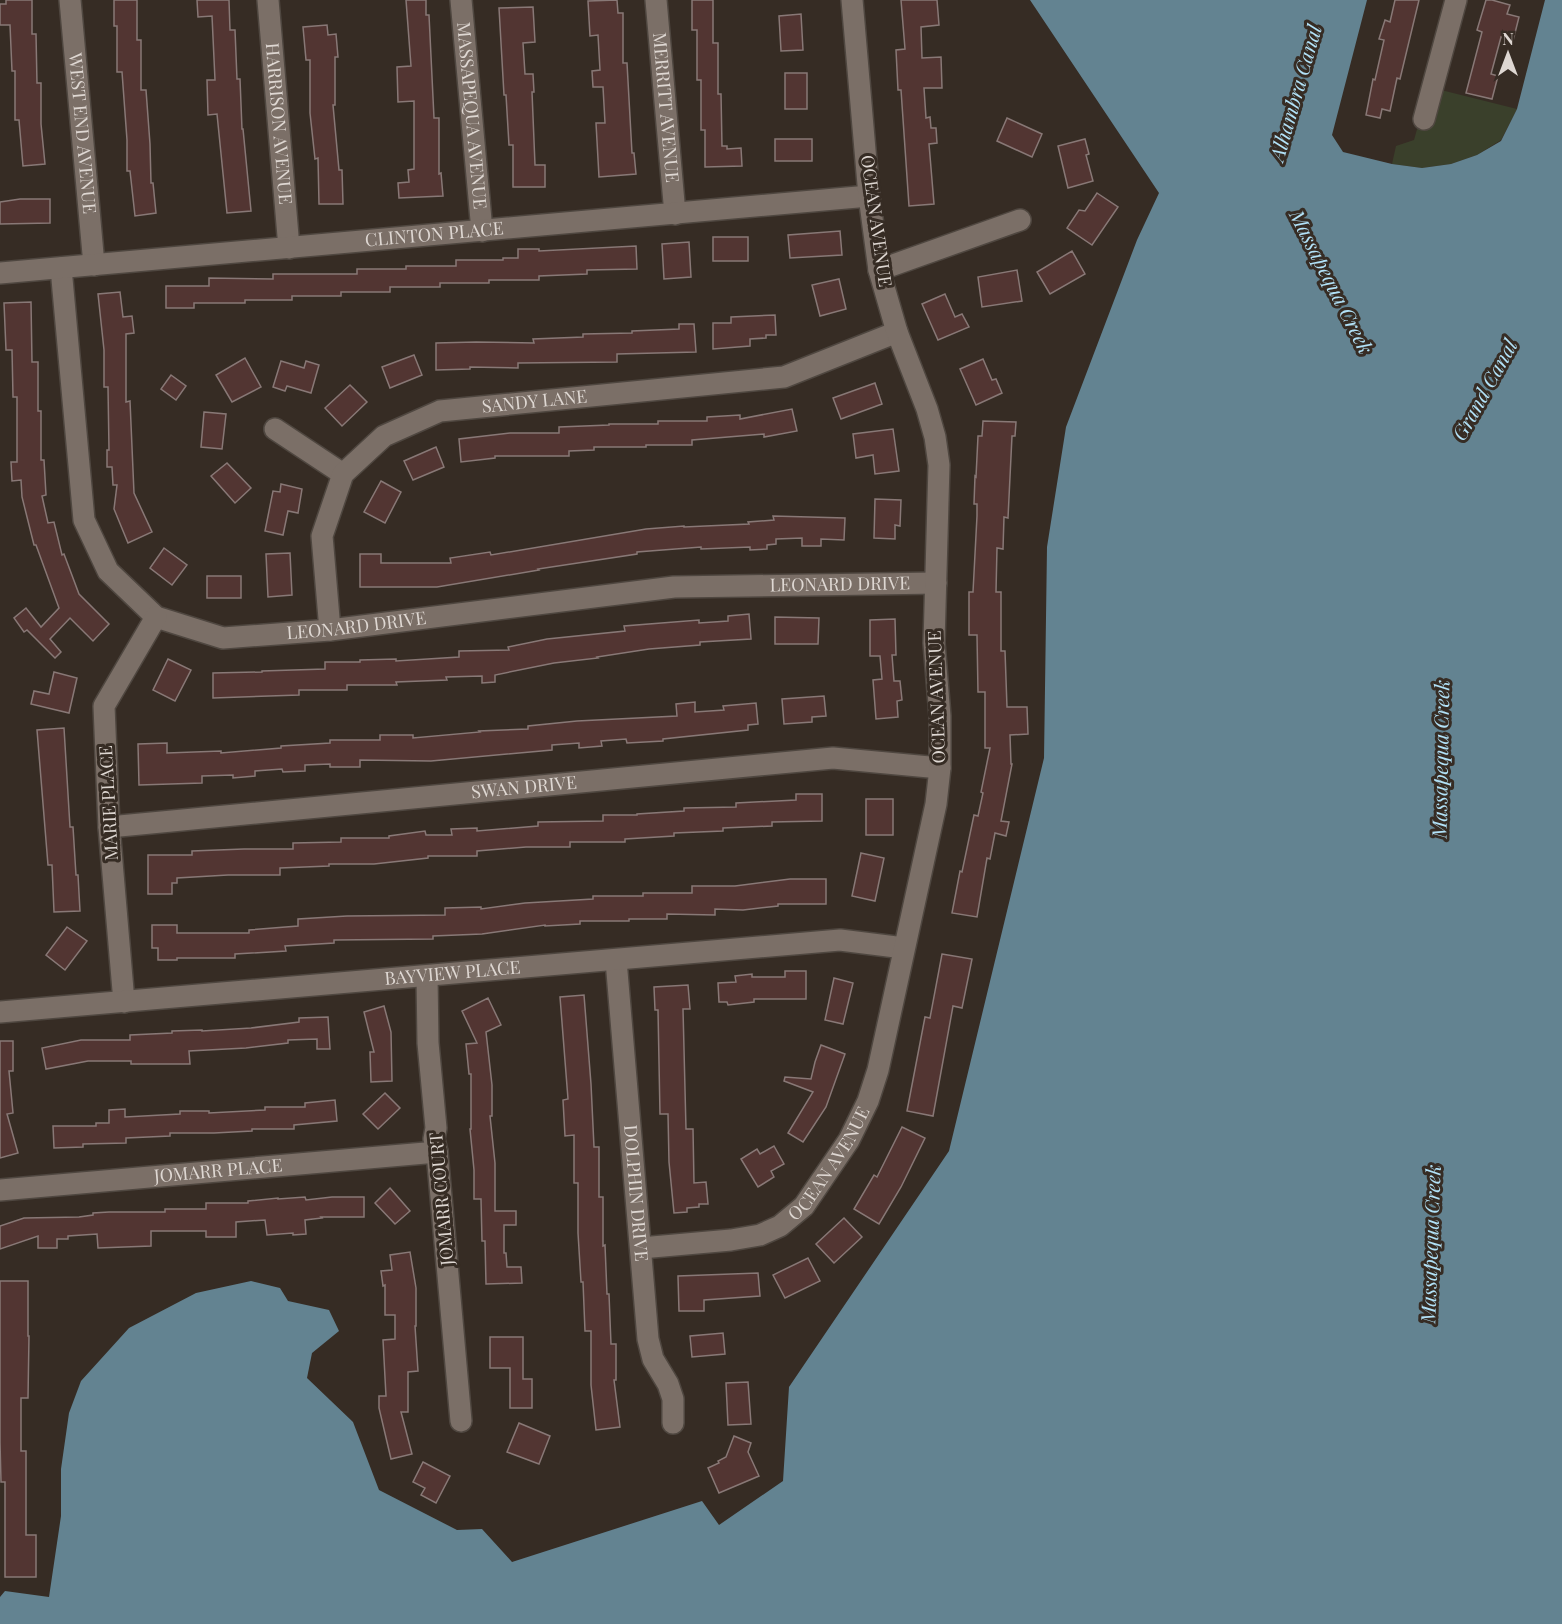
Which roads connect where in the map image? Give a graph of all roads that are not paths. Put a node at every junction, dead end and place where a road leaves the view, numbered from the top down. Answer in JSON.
{"nodes":[{"id":1,"x":70,"y":0,"type":"edge"},
{"id":2,"x":268,"y":0,"type":"edge"},
{"id":3,"x":461,"y":0,"type":"edge"},
{"id":4,"x":656,"y":0,"type":"edge"},
{"id":5,"x":852,"y":0,"type":"edge"},
{"id":6,"x":1456,"y":0,"type":"edge"},
{"id":7,"x":1425,"y":119,"type":"dead end"},
{"id":8,"x":869,"y":196,"type":"junction"},
{"id":9,"x":675,"y":214,"type":"junction"},
{"id":10,"x":1020,"y":220,"type":"dead end"},
{"id":11,"x":482,"y":231,"type":"junction"},
{"id":12,"x":289,"y":248,"type":"junction"},
{"id":13,"x":94,"y":265,"type":"junction"},
{"id":14,"x":61,"y":268,"type":"junction"},
{"id":15,"x":879,"y":270,"type":"junction"},
{"id":16,"x":0,"y":273,"type":"edge"},
{"id":17,"x":897,"y":332,"type":"junction"},
{"id":18,"x":275,"y":429,"type":"dead end"},
{"id":19,"x":343,"y":474,"type":"junction"},
{"id":20,"x":936,"y":583,"type":"junction"},
{"id":21,"x":156,"y":617,"type":"junction"},
{"id":22,"x":330,"y":630,"type":"junction"},
{"id":23,"x":940,"y":768,"type":"junction"},
{"id":24,"x":109,"y":827,"type":"junction"},
{"id":25,"x":904,"y":948,"type":"junction"},
{"id":26,"x":616,"y":960,"type":"junction"},
{"id":27,"x":427,"y":976,"type":"junction"},
{"id":28,"x":124,"y":1002,"type":"junction"},
{"id":29,"x":0,"y":1012,"type":"edge"},
{"id":30,"x":437,"y":1152,"type":"junction"},
{"id":31,"x":0,"y":1190,"type":"edge"},
{"id":32,"x":641,"y":1248,"type":"junction"},
{"id":33,"x":461,"y":1421,"type":"dead end"},
{"id":34,"x":673,"y":1423,"type":"dead end"}],
"edges":[{"from":1,"to":13,"type":"street","name":"WEST END AVENUE"},
{"from":2,"to":12,"type":"street","name":"HARRISON AVENUE"},
{"from":3,"to":11,"type":"street","name":"MASSAPEQUA AVENUE"},
{"from":4,"to":9,"type":"street","name":"MERRITT AVENUE"},
{"from":5,"to":8,"type":"street","name":"OCEAN AVENUE"},
{"from":6,"to":7,"type":"street"},
{"from":8,"to":9,"type":"street","name":"CLINTON PLACE"},
{"from":8,"to":15,"type":"street","name":"OCEAN AVENUE"},
{"from":9,"to":11,"type":"street","name":"CLINTON PLACE"},
{"from":10,"to":15,"type":"street"},
{"from":11,"to":12,"type":"street","name":"CLINTON PLACE"},
{"from":12,"to":13,"type":"street","name":"CLINTON PLACE"},
{"from":13,"to":14,"type":"street","name":"CLINTON PLACE"},
{"from":14,"to":16,"type":"street","name":"CLINTON PLACE"},
{"from":14,"to":21,"type":"street","name":"LEONARD DRIVE"},
{"from":15,"to":17,"type":"street","name":"OCEAN AVENUE"},
{"from":17,"to":19,"type":"street","name":"SANDY LANE"},
{"from":17,"to":20,"type":"street","name":"OCEAN AVENUE"},
{"from":18,"to":19,"type":"street"},
{"from":19,"to":22,"type":"street","name":"SANDY LANE"},
{"from":20,"to":22,"type":"street","name":"LEONARD DRIVE"},
{"from":20,"to":23,"type":"street","name":"OCEAN AVENUE"},
{"from":21,"to":22,"type":"street","name":"LEONARD DRIVE"},
{"from":21,"to":24,"type":"street","name":"MARIE PLACE"},
{"from":23,"to":24,"type":"street","name":"SWAN DRIVE"},
{"from":23,"to":25,"type":"street","name":"OCEAN AVENUE"},
{"from":24,"to":28,"type":"street","name":"MARIE PLACE"},
{"from":25,"to":26,"type":"street","name":"BAYVIEW PLACE"},
{"from":25,"to":32,"type":"street","name":"OCEAN AVENUE"},
{"from":26,"to":27,"type":"street","name":"BAYVIEW PLACE"},
{"from":26,"to":32,"type":"street","name":"DOLPHIN DRIVE"},
{"from":27,"to":28,"type":"street","name":"BAYVIEW PLACE"},
{"from":27,"to":30,"type":"street","name":"JOMARR COURT"},
{"from":28,"to":29,"type":"street","name":"BAYVIEW PLACE"},
{"from":30,"to":31,"type":"street","name":"JOMARR PLACE"},
{"from":30,"to":33,"type":"street","name":"JOMARR COURT"},
{"from":32,"to":34,"type":"street","name":"DOLPHIN DRIVE"}]}
